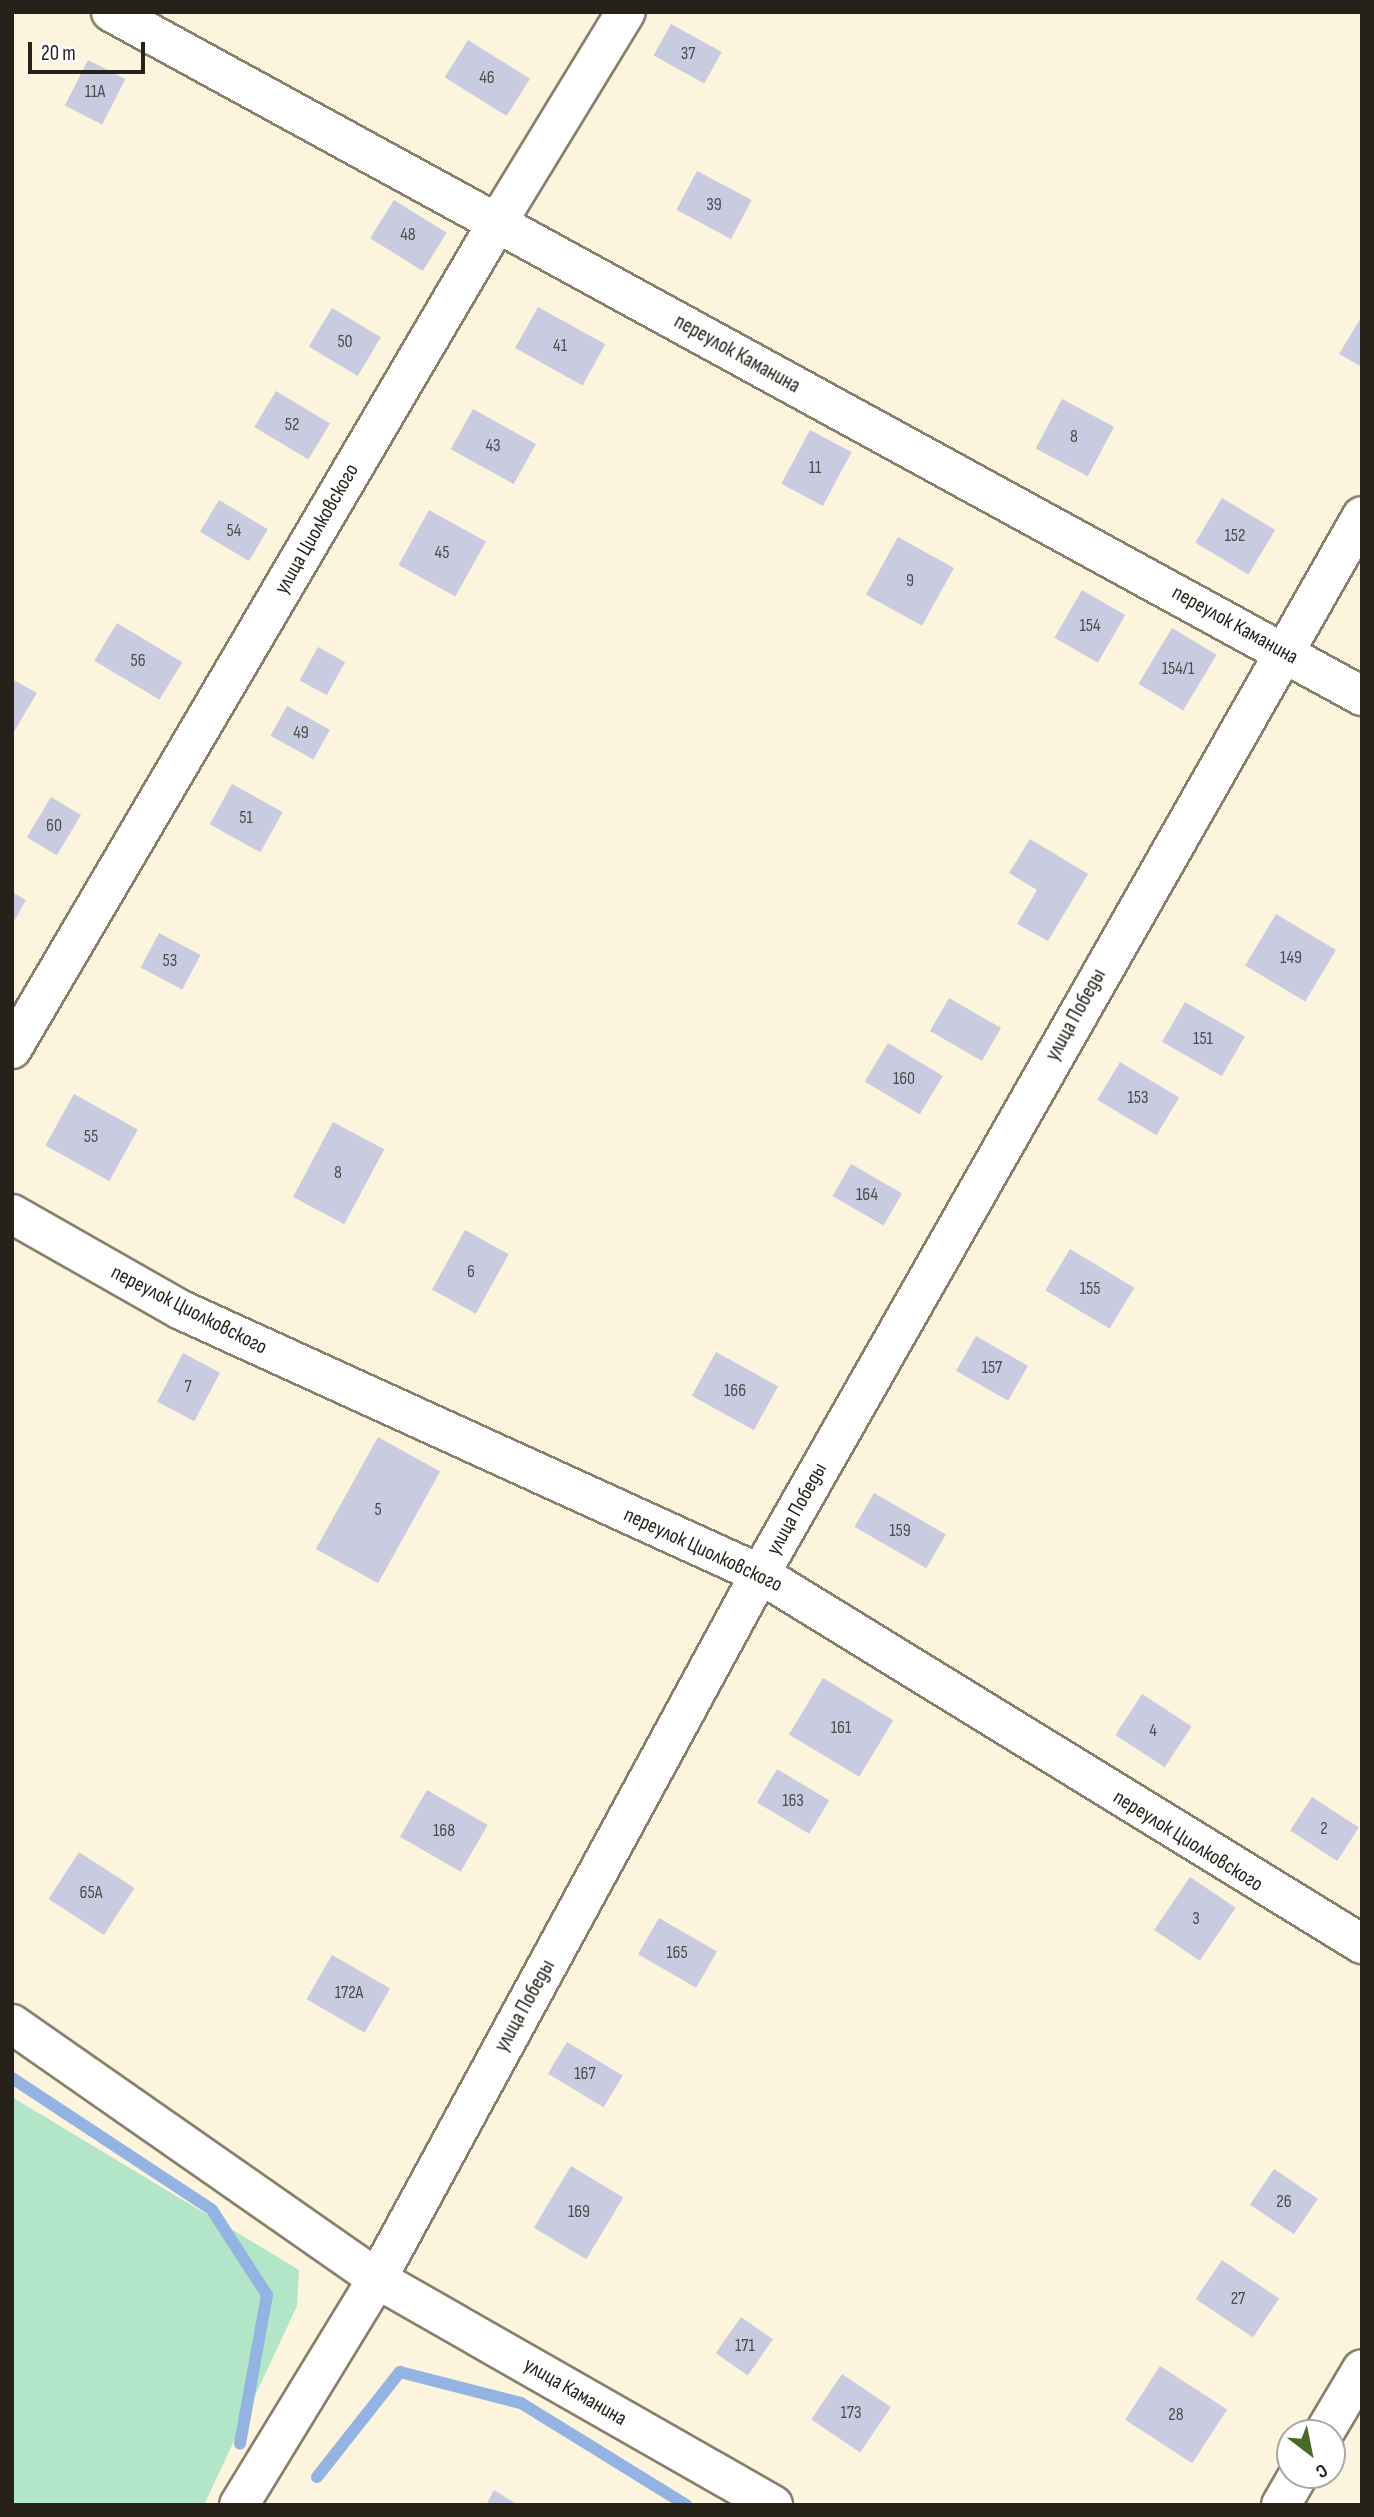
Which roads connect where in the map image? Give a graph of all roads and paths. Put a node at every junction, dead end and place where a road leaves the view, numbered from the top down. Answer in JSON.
{"nodes":[{"id":1,"x":111,"y":12,"type":"edge"},
{"id":2,"x":626,"y":12,"type":"edge"},
{"id":3,"x":497,"y":223,"type":"junction"},
{"id":4,"x":1362,"y":516,"type":"edge"},
{"id":5,"x":1283,"y":651,"type":"junction"},
{"id":6,"x":1362,"y":696,"type":"edge"},
{"id":7,"x":12,"y":1049,"type":"edge"},
{"id":8,"x":12,"y":1214,"type":"edge"},
{"id":9,"x":760,"y":1574,"type":"junction"},
{"id":10,"x":1362,"y":1944,"type":"edge"},
{"id":11,"x":12,"y":2024,"type":"edge"},
{"id":12,"x":377,"y":2279,"type":"junction"},
{"id":13,"x":1362,"y":2369,"type":"edge"},
{"id":14,"x":1332,"y":2419,"type":"edge"},
{"id":15,"x":1290,"y":2489,"type":"edge"},
{"id":16,"x":239,"y":2505,"type":"edge"},
{"id":17,"x":773,"y":2505,"type":"edge"},
{"id":18,"x":1281,"y":2505,"type":"edge"}],
"edges":[{"from":1,"to":3,"type":"street","name":"переулок Каманина"},
{"from":2,"to":3,"type":"street","name":"улица Циолковского"},
{"from":3,"to":5,"type":"street","name":"переулок Каманина"},
{"from":3,"to":7,"type":"street","name":"улица Циолковского"},
{"from":4,"to":5,"type":"street","name":"улица Победы"},
{"from":5,"to":6,"type":"street","name":"переулок Каманина"},
{"from":5,"to":9,"type":"street","name":"улица Победы"},
{"from":8,"to":9,"type":"street","name":"переулок Циолковского"},
{"from":9,"to":10,"type":"street","name":"переулок Циолковского"},
{"from":9,"to":12,"type":"street","name":"улица Победы"},
{"from":11,"to":12,"type":"street","name":"улица Каманина"},
{"from":12,"to":16,"type":"street","name":"улица Победы"},
{"from":12,"to":17,"type":"street","name":"улица Каманина"},
{"from":13,"to":14,"type":"street"},
{"from":15,"to":18,"type":"street"}]}
